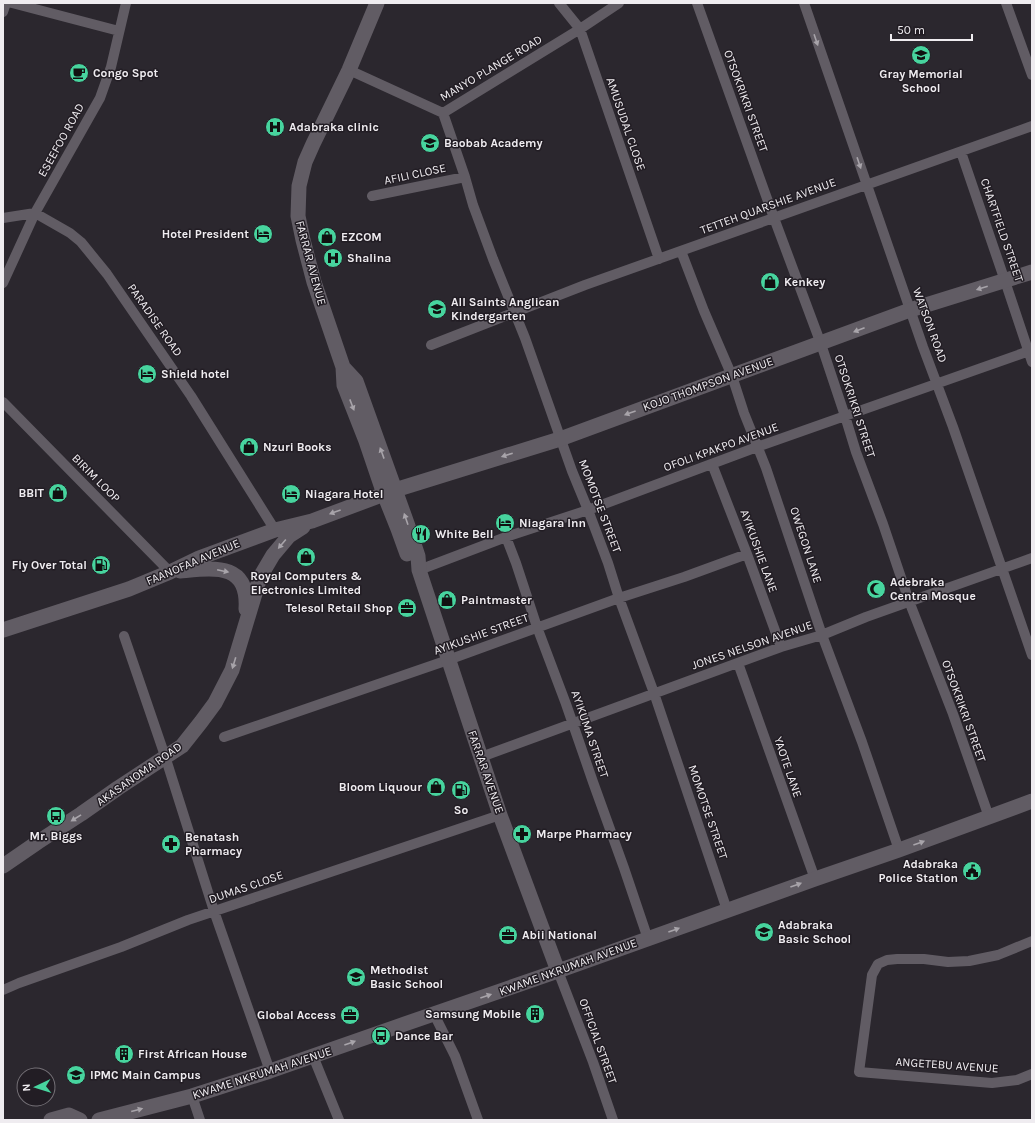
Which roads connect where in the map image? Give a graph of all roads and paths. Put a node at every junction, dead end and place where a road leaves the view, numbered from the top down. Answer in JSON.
{"nodes":[{"id":1,"x":6,"y":3,"type":"edge"},
{"id":2,"x":12,"y":3,"type":"edge"},
{"id":3,"x":126,"y":3,"type":"edge"},
{"id":4,"x":377,"y":3,"type":"edge"},
{"id":5,"x":559,"y":3,"type":"edge"},
{"id":6,"x":619,"y":3,"type":"edge"},
{"id":7,"x":697,"y":3,"type":"edge"},
{"id":8,"x":804,"y":3,"type":"edge"},
{"id":9,"x":1006,"y":3,"type":"edge"},
{"id":10,"x":3,"y":12,"type":"edge"},
{"id":11,"x":580,"y":29,"type":"junction"},
{"id":12,"x":119,"y":31,"type":"junction"},
{"id":13,"x":349,"y":70,"type":"junction"},
{"id":14,"x":1032,"y":75,"type":"edge"},
{"id":15,"x":443,"y":113,"type":"junction"},
{"id":16,"x":1032,"y":126,"type":"edge"},
{"id":17,"x":961,"y":152,"type":"junction"},
{"id":18,"x":464,"y":177,"type":"junction"},
{"id":19,"x":866,"y":185,"type":"junction"},
{"id":20,"x":372,"y":196,"type":"dead end"},
{"id":21,"x":35,"y":213,"type":"junction"},
{"id":22,"x":3,"y":218,"type":"edge"},
{"id":23,"x":774,"y":218,"type":"junction"},
{"id":24,"x":681,"y":251,"type":"junction"},
{"id":25,"x":659,"y":259,"type":"junction"},
{"id":26,"x":1032,"y":272,"type":"edge"},
{"id":27,"x":1005,"y":280,"type":"junction"},
{"id":28,"x":3,"y":283,"type":"edge"},
{"id":29,"x":910,"y":310,"type":"junction"},
{"id":30,"x":514,"y":313,"type":"junction"},
{"id":31,"x":821,"y":344,"type":"junction"},
{"id":32,"x":431,"y":345,"type":"dead end"},
{"id":33,"x":1030,"y":350,"type":"edge"},
{"id":34,"x":1032,"y":362,"type":"edge"},
{"id":35,"x":732,"y":376,"type":"junction"},
{"id":36,"x":937,"y":383,"type":"junction"},
{"id":37,"x":3,"y":402,"type":"edge"},
{"id":38,"x":845,"y":416,"type":"junction"},
{"id":39,"x":560,"y":439,"type":"junction"},
{"id":40,"x":757,"y":447,"type":"junction"},
{"id":41,"x":712,"y":464,"type":"junction"},
{"id":42,"x":390,"y":492,"type":"junction"},
{"id":43,"x":588,"y":510,"type":"junction"},
{"id":44,"x":312,"y":520,"type":"junction"},
{"id":45,"x":275,"y":530,"type":"junction"},
{"id":46,"x":506,"y":537,"type":"junction"},
{"id":47,"x":747,"y":554,"type":"junction"},
{"id":48,"x":1032,"y":558,"type":"edge"},
{"id":49,"x":1002,"y":568,"type":"junction"},
{"id":50,"x":419,"y":570,"type":"junction"},
{"id":51,"x":170,"y":572,"type":"junction"},
{"id":52,"x":619,"y":598,"type":"junction"},
{"id":53,"x":909,"y":601,"type":"junction"},
{"id":54,"x":245,"y":626,"type":"junction"},
{"id":55,"x":537,"y":627,"type":"junction"},
{"id":56,"x":3,"y":630,"type":"edge"},
{"id":57,"x":822,"y":635,"type":"junction"},
{"id":58,"x":124,"y":636,"type":"dead end"},
{"id":59,"x":781,"y":648,"type":"junction"},
{"id":60,"x":1032,"y":655,"type":"edge"},
{"id":61,"x":448,"y":660,"type":"junction"},
{"id":62,"x":738,"y":663,"type":"junction"},
{"id":63,"x":654,"y":693,"type":"junction"},
{"id":64,"x":572,"y":723,"type":"junction"},
{"id":65,"x":224,"y":737,"type":"dead end"},
{"id":66,"x":165,"y":756,"type":"junction"},
{"id":67,"x":481,"y":756,"type":"junction"},
{"id":68,"x":1032,"y":801,"type":"edge"},
{"id":69,"x":500,"y":815,"type":"junction"},
{"id":70,"x":989,"y":817,"type":"junction"},
{"id":71,"x":899,"y":850,"type":"junction"},
{"id":72,"x":3,"y":866,"type":"edge"},
{"id":73,"x":815,"y":879,"type":"junction"},
{"id":74,"x":727,"y":910,"type":"junction"},
{"id":75,"x":214,"y":911,"type":"junction"},
{"id":76,"x":648,"y":939,"type":"junction"},
{"id":77,"x":1032,"y":941,"type":"edge"},
{"id":78,"x":558,"y":971,"type":"junction"},
{"id":79,"x":3,"y":990,"type":"edge"},
{"id":80,"x":434,"y":1014,"type":"junction"},
{"id":81,"x":313,"y":1056,"type":"junction"},
{"id":82,"x":270,"y":1071,"type":"junction"},
{"id":83,"x":1032,"y":1074,"type":"edge"},
{"id":84,"x":192,"y":1096,"type":"junction"},
{"id":85,"x":51,"y":1120,"type":"edge"},
{"id":86,"x":80,"y":1120,"type":"edge"},
{"id":87,"x":99,"y":1120,"type":"edge"},
{"id":88,"x":200,"y":1120,"type":"edge"},
{"id":89,"x":339,"y":1120,"type":"edge"},
{"id":90,"x":478,"y":1120,"type":"edge"},
{"id":91,"x":613,"y":1120,"type":"edge"}],
"edges":[{"from":1,"to":10,"type":"street"},
{"from":2,"to":12,"type":"street"},
{"from":3,"to":12,"type":"street","name":"ESEEFOO ROAD"},
{"from":4,"to":13,"type":"main road","name":"FARRAR AVENUE"},
{"from":5,"to":11,"type":"street","name":"AMUSUDAL CLOSE"},
{"from":6,"to":11,"type":"street","name":"MANYO PLANGE ROAD"},
{"from":7,"to":23,"type":"street","name":"OTSOKRIKRI STREET"},
{"from":8,"to":19,"type":"street","name":"WATSON ROAD","one_way":true},
{"from":9,"to":14,"type":"street"},
{"from":11,"to":15,"type":"street","name":"MANYO PLANGE ROAD"},
{"from":11,"to":25,"type":"street","name":"AMUSUDAL CLOSE"},
{"from":12,"to":21,"type":"street","name":"ESEEFOO ROAD"},
{"from":13,"to":15,"type":"street","name":"MANYO PLANGE ROAD"},
{"from":13,"to":42,"type":"main road","name":"FARRAR AVENUE"},
{"from":15,"to":18,"type":"street","name":"MOMOTSE STREET"},
{"from":16,"to":17,"type":"street","name":"TETTEH QUARSHIE AVENUE"},
{"from":17,"to":19,"type":"street","name":"TETTEH QUARSHIE AVENUE"},
{"from":17,"to":27,"type":"street","name":"CHARTFIELD STREET"},
{"from":18,"to":20,"type":"street","name":"AFILI CLOSE"},
{"from":18,"to":30,"type":"street","name":"MOMOTSE STREET"},
{"from":19,"to":23,"type":"street","name":"TETTEH QUARSHIE AVENUE"},
{"from":19,"to":29,"type":"street","name":"WATSON ROAD"},
{"from":21,"to":22,"type":"street"},
{"from":21,"to":28,"type":"street","name":"ESEEFOO ROAD"},
{"from":21,"to":45,"type":"street","name":"PARADISE ROAD"},
{"from":23,"to":24,"type":"street","name":"TETTEH QUARSHIE AVENUE"},
{"from":23,"to":31,"type":"street","name":"OTSOKRIKRI STREET"},
{"from":24,"to":25,"type":"street","name":"TETTEH QUARSHIE AVENUE"},
{"from":24,"to":35,"type":"street","name":"OWEGON LANE"},
{"from":25,"to":30,"type":"street","name":"TETTEH QUARSHIE AVENUE"},
{"from":26,"to":27,"type":"main road","name":"KOJO THOMPSON AVENUE"},
{"from":27,"to":29,"type":"main road","name":"KOJO THOMPSON AVENUE","one_way":true},
{"from":27,"to":33,"type":"street","name":"CHARTFIELD STREET"},
{"from":29,"to":31,"type":"main road","name":"KOJO THOMPSON AVENUE","one_way":true},
{"from":29,"to":36,"type":"street","name":"WATSON ROAD"},
{"from":30,"to":32,"type":"street","name":"TETTEH QUARSHIE AVENUE"},
{"from":30,"to":39,"type":"street","name":"MOMOTSE STREET"},
{"from":31,"to":35,"type":"main road","name":"KOJO THOMPSON AVENUE"},
{"from":31,"to":38,"type":"street","name":"OTSOKRIKRI STREET"},
{"from":33,"to":34,"type":"street","name":"CHARTFIELD STREET"},
{"from":33,"to":36,"type":"street","name":"OFOLI KPAKPO AVENUE"},
{"from":35,"to":39,"type":"main road","name":"KOJO THOMPSON AVENUE","one_way":true},
{"from":35,"to":40,"type":"street","name":"OWEGON LANE"},
{"from":36,"to":38,"type":"street","name":"OFOLI KPAKPO AVENUE"},
{"from":36,"to":49,"type":"street","name":"WATSON ROAD"},
{"from":37,"to":51,"type":"street","name":"BIRIM LOOP"},
{"from":38,"to":40,"type":"street","name":"OFOLI KPAKPO AVENUE"},
{"from":38,"to":53,"type":"street","name":"OTSOKRIKRI STREET"},
{"from":39,"to":42,"type":"main road","name":"KOJO THOMPSON AVENUE","one_way":true},
{"from":39,"to":43,"type":"street","name":"MOMOTSE STREET"},
{"from":40,"to":41,"type":"street","name":"OFOLI KPAKPO AVENUE"},
{"from":40,"to":57,"type":"street","name":"OWEGON LANE"},
{"from":41,"to":43,"type":"street","name":"OFOLI KPAKPO AVENUE"},
{"from":41,"to":47,"type":"street","name":"AYIKUSHIE LANE"},
{"from":42,"to":44,"type":"main road","name":"FAANOFAA AVENUE","one_way":true},
{"from":42,"to":50,"type":"main road","name":"FARRAR AVENUE"},
{"from":43,"to":46,"type":"street","name":"OFOLI KPAKPO AVENUE"},
{"from":43,"to":52,"type":"street","name":"MOMOTSE STREET"},
{"from":44,"to":45,"type":"main road","name":"FAANOFAA AVENUE"},
{"from":44,"to":54,"type":"main road","name":"AKASANOMA ROAD","one_way":true},
{"from":45,"to":51,"type":"main road","name":"FAANOFAA AVENUE"},
{"from":46,"to":50,"type":"street","name":"OFOLI KPAKPO AVENUE"},
{"from":46,"to":55,"type":"street","name":"AYIKUMA STREET"},
{"from":47,"to":52,"type":"street","name":"AYIKUSHIE STREET"},
{"from":47,"to":59,"type":"street","name":"AYIKUSHIE LANE"},
{"from":48,"to":49,"type":"street","name":"JONES NELSON AVENUE"},
{"from":49,"to":53,"type":"street","name":"JONES NELSON AVENUE"},
{"from":49,"to":60,"type":"street","name":"WATSON ROAD"},
{"from":50,"to":61,"type":"main road","name":"FARRAR AVENUE"},
{"from":51,"to":54,"type":"main road","name":"AKASANOMA ROAD","one_way":true},
{"from":51,"to":56,"type":"main road","name":"FAANOFAA AVENUE"},
{"from":52,"to":55,"type":"street","name":"AYIKUSHIE STREET"},
{"from":52,"to":63,"type":"street","name":"MOMOTSE STREET"},
{"from":53,"to":57,"type":"street","name":"JONES NELSON AVENUE"},
{"from":53,"to":70,"type":"street","name":"OTSOKRIKRI STREET"},
{"from":54,"to":66,"type":"main road","name":"AKASANOMA ROAD","one_way":true},
{"from":55,"to":61,"type":"street","name":"AYIKUSHIE STREET"},
{"from":55,"to":64,"type":"street","name":"AYIKUMA STREET"},
{"from":57,"to":59,"type":"street","name":"JONES NELSON AVENUE"},
{"from":57,"to":71,"type":"street","name":"OWEGON LANE"},
{"from":58,"to":66,"type":"street"},
{"from":59,"to":62,"type":"street","name":"JONES NELSON AVENUE"},
{"from":61,"to":65,"type":"street","name":"AYIKUSHIE STREET"},
{"from":61,"to":67,"type":"main road","name":"FARRAR AVENUE"},
{"from":62,"to":63,"type":"street","name":"JONES NELSON AVENUE"},
{"from":62,"to":73,"type":"street","name":"YAOTE LANE"},
{"from":63,"to":64,"type":"street","name":"JONES NELSON AVENUE"},
{"from":63,"to":74,"type":"street","name":"MOMOTSE STREET"},
{"from":64,"to":67,"type":"street","name":"JONES NELSON AVENUE"},
{"from":64,"to":76,"type":"street","name":"AYIKUMA STREET"},
{"from":66,"to":72,"type":"main road","name":"AKASANOMA ROAD","one_way":true},
{"from":66,"to":75,"type":"street"},
{"from":67,"to":69,"type":"main road","name":"FARRAR AVENUE"},
{"from":68,"to":70,"type":"main road","name":"KWAME NKRUMAH AVENUE"},
{"from":69,"to":75,"type":"street","name":"DUMAS CLOSE"},
{"from":69,"to":78,"type":"main road","name":"FARRAR AVENUE"},
{"from":71,"to":70,"type":"main road","name":"KWAME NKRUMAH AVENUE","one_way":true},
{"from":71,"to":73,"type":"main road","name":"KWAME NKRUMAH AVENUE"},
{"from":74,"to":73,"type":"main road","name":"KWAME NKRUMAH AVENUE","one_way":true},
{"from":76,"to":74,"type":"main road","name":"KWAME NKRUMAH AVENUE","one_way":true},
{"from":75,"to":79,"type":"street","name":"DUMAS CLOSE"},
{"from":75,"to":82,"type":"street"},
{"from":76,"to":78,"type":"main road","name":"KWAME NKRUMAH AVENUE"},
{"from":77,"to":83,"type":"street","name":"ANGETEBU AVENUE"},
{"from":80,"to":78,"type":"main road","name":"KWAME NKRUMAH AVENUE","one_way":true},
{"from":78,"to":91,"type":"street","name":"OFFICIAL STREET"},
{"from":81,"to":80,"type":"main road","name":"KWAME NKRUMAH AVENUE","one_way":true},
{"from":80,"to":90,"type":"street"},
{"from":81,"to":82,"type":"main road","name":"KWAME NKRUMAH AVENUE"},
{"from":81,"to":89,"type":"street"},
{"from":82,"to":84,"type":"main road","name":"KWAME NKRUMAH AVENUE"},
{"from":87,"to":84,"type":"main road","name":"KWAME NKRUMAH AVENUE","one_way":true},
{"from":84,"to":88,"type":"street"},
{"from":85,"to":86,"type":"main road"}]}
